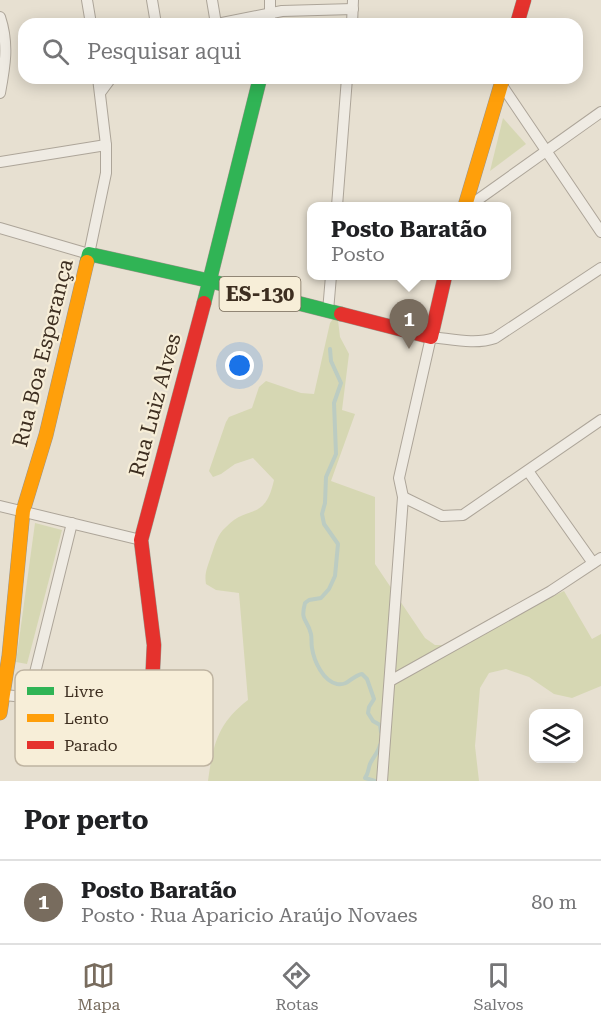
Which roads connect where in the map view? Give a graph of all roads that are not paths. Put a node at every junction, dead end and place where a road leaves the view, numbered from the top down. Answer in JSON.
{"nodes":[{"id":1,"x":87,"y":0,"type":"edge"},
{"id":2,"x":152,"y":0,"type":"edge"},
{"id":3,"x":212,"y":0,"type":"edge"},
{"id":4,"x":270,"y":0,"type":"edge"},
{"id":5,"x":524,"y":0,"type":"edge"},
{"id":6,"x":312,"y":5,"type":"edge"},
{"id":7,"x":353,"y":5,"type":"edge"},
{"id":8,"x":0,"y":17,"type":"edge"},
{"id":9,"x":90,"y":18,"type":"edge"},
{"id":10,"x":155,"y":18,"type":"edge"},
{"id":11,"x":215,"y":18,"type":"edge"},
{"id":12,"x":271,"y":18,"type":"edge"},
{"id":13,"x":272,"y":18,"type":"edge"},
{"id":14,"x":520,"y":18,"type":"edge"},
{"id":15,"x":99,"y":84,"type":"edge"},
{"id":16,"x":107,"y":84,"type":"edge"},
{"id":17,"x":259,"y":84,"type":"edge"},
{"id":18,"x":347,"y":84,"type":"edge"},
{"id":19,"x":501,"y":84,"type":"edge"},
{"id":20,"x":504,"y":84,"type":"edge"},
{"id":21,"x":0,"y":93,"type":"edge"},
{"id":22,"x":100,"y":93,"type":"junction"},
{"id":23,"x":601,"y":112,"type":"edge"},
{"id":24,"x":106,"y":145,"type":"junction"},
{"id":25,"x":547,"y":149,"type":"junction"},
{"id":26,"x":0,"y":162,"type":"edge"},
{"id":27,"x":337,"y":202,"type":"edge"},
{"id":28,"x":468,"y":202,"type":"edge"},
{"id":29,"x":474,"y":202,"type":"edge"},
{"id":30,"x":0,"y":228,"type":"edge"},
{"id":31,"x":601,"y":232,"type":"edge"},
{"id":32,"x":89,"y":254,"type":"junction"},
{"id":33,"x":601,"y":268,"type":"edge"},
{"id":34,"x":331,"y":280,"type":"edge"},
{"id":35,"x":444,"y":280,"type":"edge"},
{"id":36,"x":210,"y":281,"type":"junction"},
{"id":37,"x":328,"y":311,"type":"junction"},
{"id":38,"x":431,"y":337,"type":"junction"},
{"id":39,"x":601,"y":420,"type":"edge"},
{"id":40,"x":528,"y":471,"type":"junction"},
{"id":41,"x":403,"y":497,"type":"junction"},
{"id":42,"x":0,"y":506,"type":"edge"},
{"id":43,"x":23,"y":511,"type":"junction"},
{"id":44,"x":72,"y":523,"type":"junction"},
{"id":45,"x":141,"y":540,"type":"junction"},
{"id":46,"x":597,"y":560,"type":"edge"},
{"id":47,"x":36,"y":670,"type":"edge"},
{"id":48,"x":153,"y":670,"type":"edge"},
{"id":49,"x":390,"y":681,"type":"junction"},
{"id":50,"x":4,"y":695,"type":"junction"},
{"id":51,"x":15,"y":696,"type":"edge"},
{"id":52,"x":0,"y":713,"type":"edge"},
{"id":53,"x":382,"y":781,"type":"edge"}],
"edges":[{"from":1,"to":9,"type":"street"},
{"from":2,"to":10,"type":"street"},
{"from":3,"to":11,"type":"street"},
{"from":4,"to":12,"type":"street"},
{"from":5,"to":14,"type":"main road"},
{"from":6,"to":7,"type":"street"},
{"from":6,"to":13,"type":"street"},
{"from":8,"to":21,"type":"street"},
{"from":15,"to":22,"type":"street","name":"Rua Boa Esperança"},
{"from":16,"to":22,"type":"street"},
{"from":17,"to":36,"type":"main road","name":"Rua Luiz Alves"},
{"from":18,"to":27,"type":"street"},
{"from":19,"to":28,"type":"main road"},
{"from":20,"to":25,"type":"street"},
{"from":22,"to":24,"type":"street","name":"Rua Boa Esperança"},
{"from":23,"to":25,"type":"street"},
{"from":24,"to":26,"type":"street"},
{"from":24,"to":32,"type":"street","name":"Rua Boa Esperança"},
{"from":25,"to":29,"type":"street"},
{"from":25,"to":31,"type":"street"},
{"from":30,"to":32,"type":"street"},
{"from":32,"to":36,"type":"main road","number":"ES-130"},
{"from":32,"to":43,"type":"main road","name":"Rua Boa Esperança"},
{"from":33,"to":38,"type":"street"},
{"from":34,"to":37,"type":"street"},
{"from":35,"to":38,"type":"main road"},
{"from":36,"to":37,"type":"main road","number":"ES-130"},
{"from":36,"to":45,"type":"main road","name":"Rua Luiz Alves"},
{"from":37,"to":38,"type":"main road","number":"ES-130"},
{"from":38,"to":41,"type":"street"},
{"from":39,"to":40,"type":"street"},
{"from":40,"to":41,"type":"street"},
{"from":40,"to":46,"type":"street"},
{"from":41,"to":49,"type":"street"},
{"from":42,"to":43,"type":"street"},
{"from":43,"to":44,"type":"street"},
{"from":43,"to":50,"type":"main road","name":"Rua Boa Esperança"},
{"from":44,"to":45,"type":"street"},
{"from":44,"to":47,"type":"street"},
{"from":45,"to":48,"type":"main road"},
{"from":46,"to":49,"type":"street"},
{"from":49,"to":53,"type":"street"},
{"from":50,"to":51,"type":"street"},
{"from":50,"to":52,"type":"main road","name":"Rua Boa Esperança"}]}
